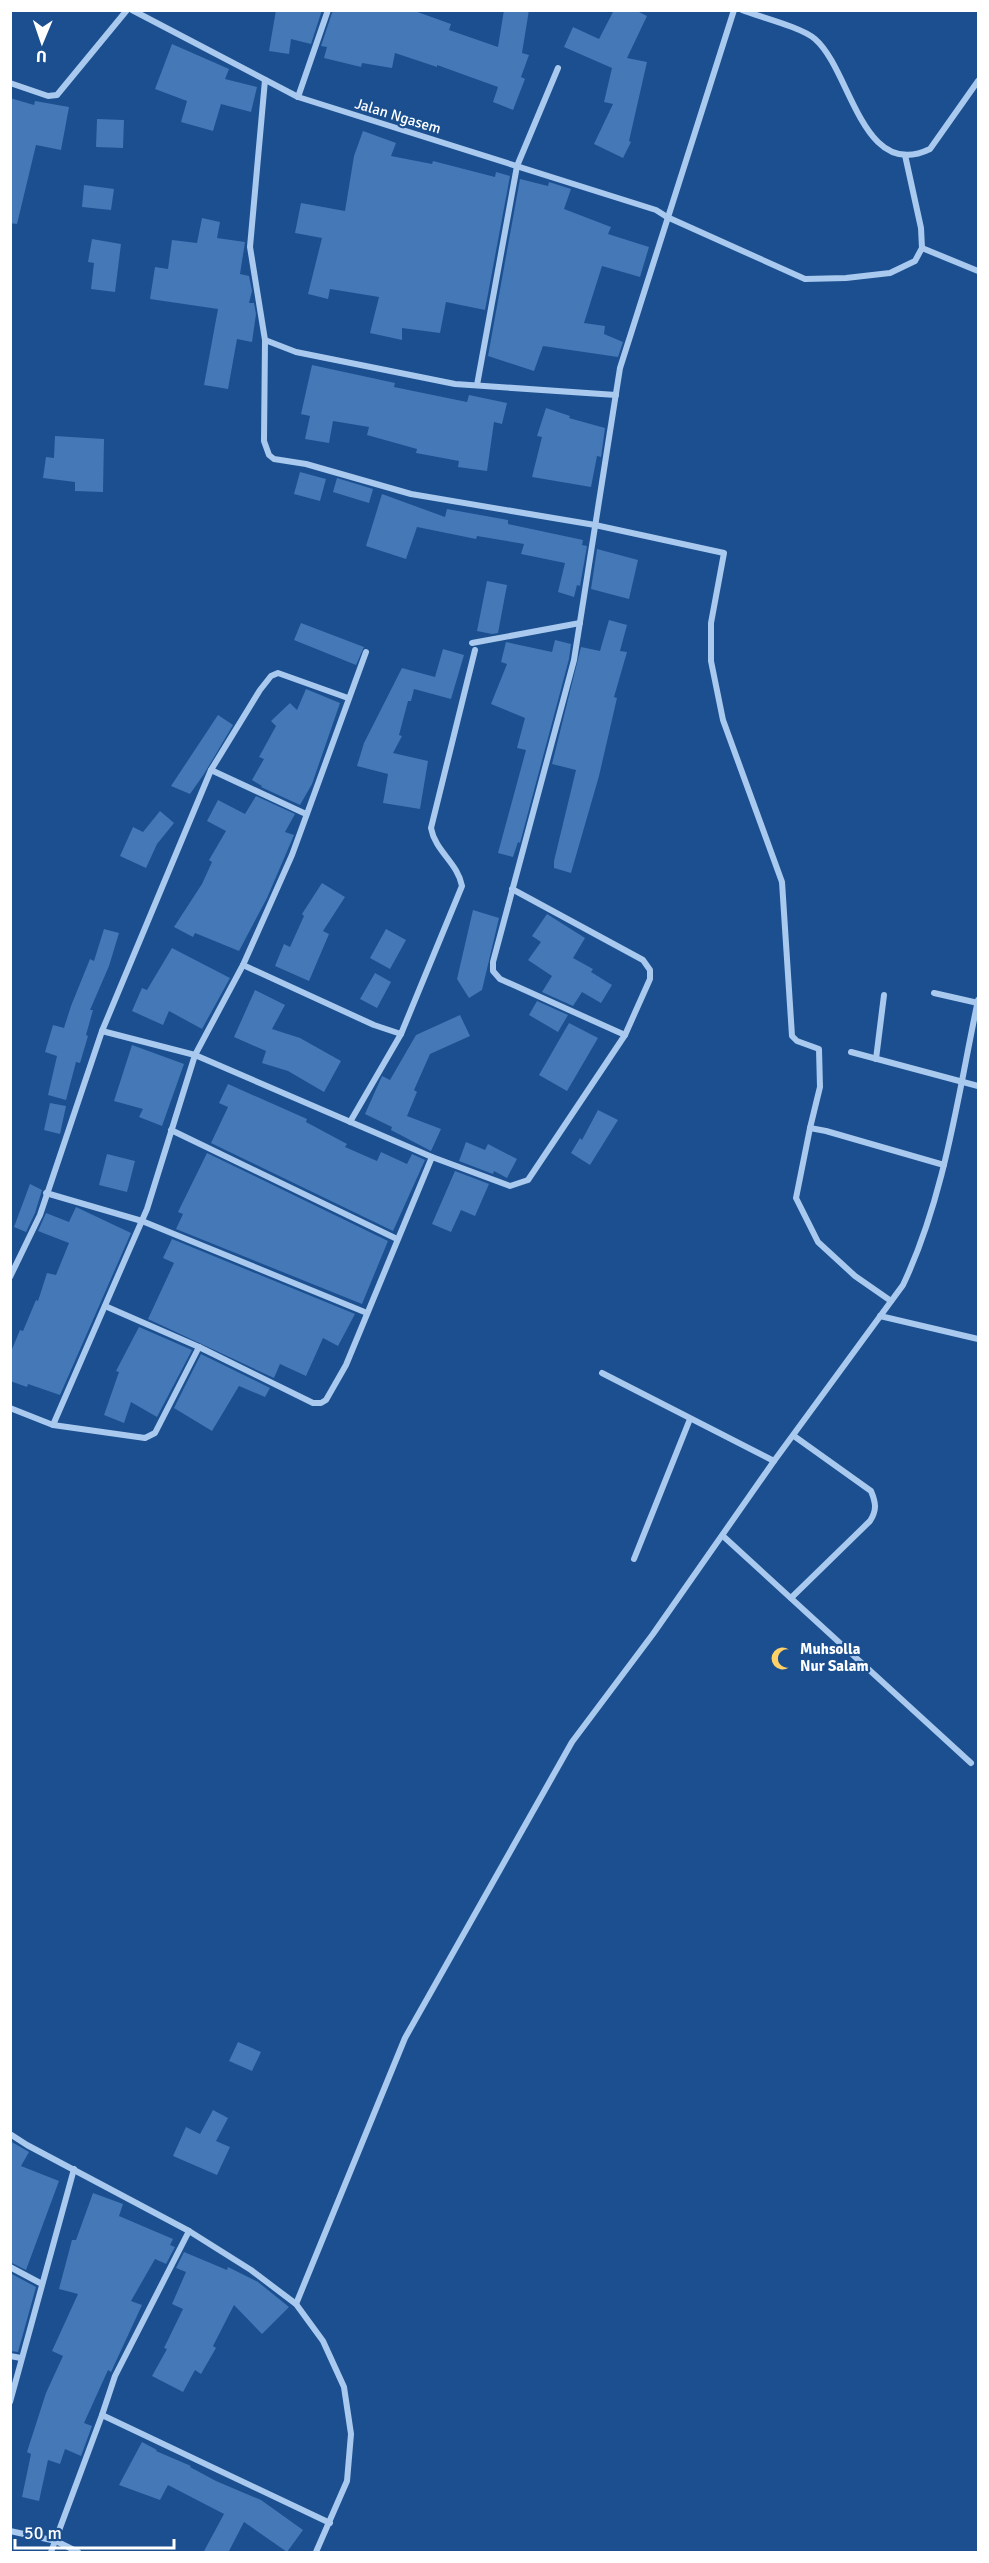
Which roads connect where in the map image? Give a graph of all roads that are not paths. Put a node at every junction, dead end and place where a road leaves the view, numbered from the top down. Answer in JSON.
{"nodes":[{"id":1,"x":127,"y":10,"type":"edge"},
{"id":2,"x":132,"y":10,"type":"edge"},
{"id":3,"x":328,"y":10,"type":"edge"},
{"id":4,"x":734,"y":10,"type":"edge"},
{"id":5,"x":742,"y":10,"type":"edge"},
{"id":6,"x":558,"y":68,"type":"dead end"},
{"id":7,"x":266,"y":80,"type":"junction"},
{"id":8,"x":978,"y":81,"type":"edge"},
{"id":9,"x":10,"y":83,"type":"edge"},
{"id":10,"x":298,"y":97,"type":"junction"},
{"id":11,"x":904,"y":155,"type":"junction"},
{"id":12,"x":517,"y":166,"type":"junction"},
{"id":13,"x":667,"y":217,"type":"junction"},
{"id":14,"x":922,"y":248,"type":"junction"},
{"id":15,"x":978,"y":271,"type":"edge"},
{"id":16,"x":265,"y":340,"type":"junction"},
{"id":17,"x":477,"y":385,"type":"junction"},
{"id":18,"x":616,"y":395,"type":"junction"},
{"id":19,"x":595,"y":525,"type":"junction"},
{"id":20,"x":580,"y":623,"type":"junction"},
{"id":21,"x":366,"y":652,"type":"dead end"},
{"id":22,"x":348,"y":698,"type":"junction"},
{"id":23,"x":211,"y":770,"type":"junction"},
{"id":24,"x":306,"y":814,"type":"junction"},
{"id":25,"x":512,"y":889,"type":"junction"},
{"id":26,"x":243,"y":965,"type":"junction"},
{"id":27,"x":934,"y":993,"type":"dead end"},
{"id":28,"x":884,"y":995,"type":"dead end"},
{"id":29,"x":978,"y":1002,"type":"edge"},
{"id":30,"x":102,"y":1031,"type":"junction"},
{"id":31,"x":401,"y":1034,"type":"junction"},
{"id":32,"x":625,"y":1035,"type":"junction"},
{"id":33,"x":851,"y":1052,"type":"dead end"},
{"id":34,"x":195,"y":1054,"type":"junction"},
{"id":35,"x":876,"y":1059,"type":"junction"},
{"id":36,"x":961,"y":1083,"type":"junction"},
{"id":37,"x":978,"y":1086,"type":"edge"},
{"id":38,"x":350,"y":1122,"type":"junction"},
{"id":39,"x":810,"y":1128,"type":"junction"},
{"id":40,"x":171,"y":1130,"type":"junction"},
{"id":41,"x":432,"y":1157,"type":"junction"},
{"id":42,"x":944,"y":1165,"type":"junction"},
{"id":43,"x":46,"y":1192,"type":"junction"},
{"id":44,"x":142,"y":1221,"type":"junction"},
{"id":45,"x":398,"y":1239,"type":"junction"},
{"id":46,"x":10,"y":1277,"type":"edge"},
{"id":47,"x":891,"y":1301,"type":"junction"},
{"id":48,"x":105,"y":1306,"type":"junction"},
{"id":49,"x":367,"y":1313,"type":"junction"},
{"id":50,"x":880,"y":1316,"type":"junction"},
{"id":51,"x":978,"y":1339,"type":"edge"},
{"id":52,"x":199,"y":1347,"type":"junction"},
{"id":53,"x":602,"y":1373,"type":"dead end"},
{"id":54,"x":10,"y":1408,"type":"edge"},
{"id":55,"x":690,"y":1419,"type":"junction"},
{"id":56,"x":53,"y":1425,"type":"junction"},
{"id":57,"x":794,"y":1436,"type":"junction"},
{"id":58,"x":774,"y":1461,"type":"junction"},
{"id":59,"x":723,"y":1536,"type":"junction"},
{"id":60,"x":634,"y":1559,"type":"dead end"},
{"id":61,"x":791,"y":1598,"type":"junction"},
{"id":62,"x":970,"y":1763,"type":"dead end"},
{"id":63,"x":10,"y":2133,"type":"edge"},
{"id":64,"x":74,"y":2169,"type":"junction"},
{"id":65,"x":189,"y":2231,"type":"junction"},
{"id":66,"x":10,"y":2267,"type":"edge"},
{"id":67,"x":42,"y":2284,"type":"junction"},
{"id":68,"x":296,"y":2304,"type":"junction"},
{"id":69,"x":10,"y":2356,"type":"edge"},
{"id":70,"x":21,"y":2358,"type":"junction"},
{"id":71,"x":10,"y":2402,"type":"edge"},
{"id":72,"x":102,"y":2415,"type":"junction"},
{"id":73,"x":330,"y":2523,"type":"junction"},
{"id":74,"x":10,"y":2530,"type":"edge"},
{"id":75,"x":56,"y":2541,"type":"junction"},
{"id":76,"x":51,"y":2553,"type":"edge"},
{"id":77,"x":78,"y":2553,"type":"edge"},
{"id":78,"x":316,"y":2553,"type":"edge"}],
"edges":[{"from":1,"to":9,"type":"street"},
{"from":2,"to":7,"type":"street","name":"Jalan Ngasem"},
{"from":3,"to":10,"type":"street"},
{"from":4,"to":13,"type":"street"},
{"from":5,"to":11,"type":"street"},
{"from":6,"to":12,"type":"street"},
{"from":7,"to":10,"type":"street","name":"Jalan Ngasem"},
{"from":7,"to":16,"type":"street"},
{"from":8,"to":11,"type":"street"},
{"from":10,"to":12,"type":"street","name":"Jalan Ngasem"},
{"from":11,"to":14,"type":"street"},
{"from":12,"to":13,"type":"street","name":"Jalan Ngasem"},
{"from":12,"to":17,"type":"street"},
{"from":13,"to":14,"type":"street","name":"Jalan Ngasem"},
{"from":13,"to":18,"type":"street"},
{"from":14,"to":15,"type":"street"},
{"from":16,"to":17,"type":"street"},
{"from":16,"to":19,"type":"street"},
{"from":17,"to":18,"type":"street"},
{"from":18,"to":19,"type":"street"},
{"from":19,"to":20,"type":"street"},
{"from":19,"to":39,"type":"street"},
{"from":20,"to":25,"type":"street"},
{"from":20,"to":31,"type":"street"},
{"from":21,"to":22,"type":"street"},
{"from":22,"to":23,"type":"street"},
{"from":22,"to":24,"type":"street"},
{"from":23,"to":24,"type":"street"},
{"from":23,"to":30,"type":"street"},
{"from":24,"to":26,"type":"street"},
{"from":25,"to":32,"type":"street"},
{"from":25,"to":32,"type":"street"},
{"from":26,"to":31,"type":"street"},
{"from":26,"to":34,"type":"street"},
{"from":27,"to":29,"type":"street"},
{"from":28,"to":35,"type":"street"},
{"from":29,"to":36,"type":"street"},
{"from":30,"to":34,"type":"street"},
{"from":30,"to":43,"type":"street"},
{"from":31,"to":38,"type":"street"},
{"from":32,"to":41,"type":"street"},
{"from":33,"to":35,"type":"street"},
{"from":34,"to":38,"type":"street"},
{"from":34,"to":40,"type":"street"},
{"from":35,"to":36,"type":"street"},
{"from":36,"to":37,"type":"street"},
{"from":36,"to":42,"type":"street"},
{"from":38,"to":41,"type":"street"},
{"from":39,"to":42,"type":"street"},
{"from":39,"to":47,"type":"street"},
{"from":40,"to":44,"type":"street"},
{"from":40,"to":45,"type":"street"},
{"from":41,"to":45,"type":"street"},
{"from":42,"to":47,"type":"street"},
{"from":43,"to":44,"type":"street"},
{"from":43,"to":46,"type":"street"},
{"from":44,"to":48,"type":"street"},
{"from":44,"to":49,"type":"street"},
{"from":45,"to":49,"type":"street"},
{"from":47,"to":50,"type":"street"},
{"from":48,"to":52,"type":"street"},
{"from":48,"to":56,"type":"street"},
{"from":49,"to":52,"type":"street"},
{"from":50,"to":51,"type":"street"},
{"from":50,"to":57,"type":"street"},
{"from":52,"to":56,"type":"street"},
{"from":53,"to":55,"type":"street"},
{"from":54,"to":56,"type":"street"},
{"from":55,"to":58,"type":"street"},
{"from":55,"to":60,"type":"street"},
{"from":57,"to":58,"type":"street"},
{"from":57,"to":61,"type":"street"},
{"from":58,"to":59,"type":"street"},
{"from":59,"to":61,"type":"street"},
{"from":59,"to":68,"type":"street"},
{"from":61,"to":62,"type":"street"},
{"from":63,"to":64,"type":"street"},
{"from":64,"to":65,"type":"street"},
{"from":64,"to":67,"type":"street"},
{"from":65,"to":68,"type":"street"},
{"from":65,"to":72,"type":"street"},
{"from":66,"to":67,"type":"street"},
{"from":67,"to":70,"type":"street"},
{"from":68,"to":73,"type":"street"},
{"from":69,"to":70,"type":"street"},
{"from":70,"to":71,"type":"street"},
{"from":72,"to":73,"type":"street"},
{"from":72,"to":75,"type":"street"},
{"from":73,"to":78,"type":"street"},
{"from":74,"to":75,"type":"street"},
{"from":75,"to":76,"type":"street"},
{"from":75,"to":77,"type":"street"}]}
